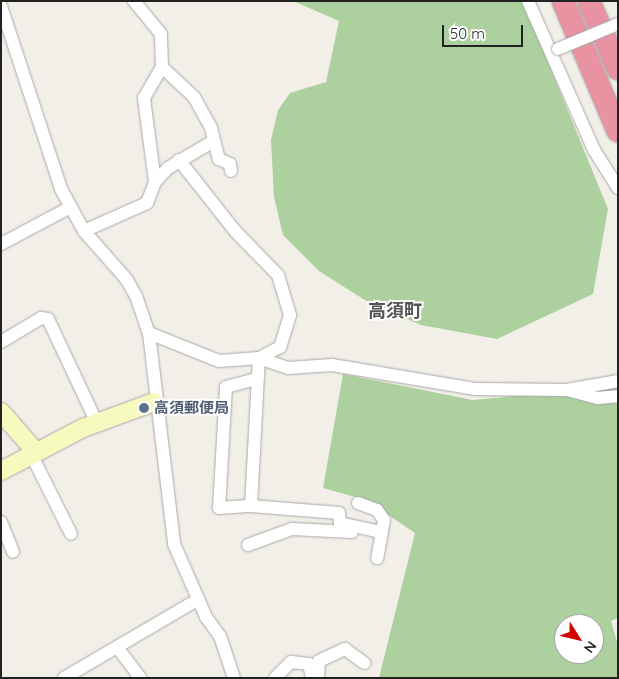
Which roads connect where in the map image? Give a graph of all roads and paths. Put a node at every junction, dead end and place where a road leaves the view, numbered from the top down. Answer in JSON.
{"nodes":[{"id":1,"x":134,"y":1,"type":"edge"},
{"id":2,"x":528,"y":1,"type":"edge"},
{"id":3,"x":563,"y":1,"type":"edge"},
{"id":4,"x":588,"y":1,"type":"edge"},
{"id":5,"x":1,"y":6,"type":"edge"},
{"id":6,"x":618,"y":24,"type":"edge"},
{"id":7,"x":553,"y":51,"type":"junction"},
{"id":8,"x":162,"y":67,"type":"junction"},
{"id":9,"x":618,"y":69,"type":"edge"},
{"id":10,"x":618,"y":131,"type":"edge"},
{"id":11,"x":212,"y":142,"type":"junction"},
{"id":12,"x":179,"y":160,"type":"junction"},
{"id":13,"x":232,"y":171,"type":"dead end"},
{"id":14,"x":155,"y":182,"type":"junction"},
{"id":15,"x":618,"y":188,"type":"edge"},
{"id":16,"x":70,"y":207,"type":"junction"},
{"id":17,"x":84,"y":231,"type":"junction"},
{"id":18,"x":1,"y":244,"type":"edge"},
{"id":19,"x":149,"y":333,"type":"junction"},
{"id":20,"x":1,"y":342,"type":"edge"},
{"id":21,"x":258,"y":358,"type":"junction"},
{"id":22,"x":256,"y":378,"type":"junction"},
{"id":23,"x":618,"y":381,"type":"edge"},
{"id":24,"x":567,"y":390,"type":"junction"},
{"id":25,"x":618,"y":396,"type":"edge"},
{"id":26,"x":154,"y":402,"type":"junction"},
{"id":27,"x":1,"y":412,"type":"edge"},
{"id":28,"x":97,"y":423,"type":"junction"},
{"id":29,"x":35,"y":451,"type":"junction"},
{"id":30,"x":1,"y":471,"type":"edge"},
{"id":31,"x":358,"y":503,"type":"dead end"},
{"id":32,"x":251,"y":506,"type":"junction"},
{"id":33,"x":293,"y":508,"type":"junction"},
{"id":34,"x":1,"y":522,"type":"edge"},
{"id":35,"x":292,"y":529,"type":"junction"},
{"id":36,"x":71,"y":534,"type":"dead end"},
{"id":37,"x":380,"y":534,"type":"junction"},
{"id":38,"x":248,"y":545,"type":"dead end"},
{"id":39,"x":13,"y":552,"type":"dead end"},
{"id":40,"x":377,"y":558,"type":"dead end"},
{"id":41,"x":197,"y":600,"type":"junction"},
{"id":42,"x":117,"y":647,"type":"junction"},
{"id":43,"x":364,"y":663,"type":"dead end"},
{"id":44,"x":64,"y":678,"type":"edge"},
{"id":45,"x":140,"y":678,"type":"edge"},
{"id":46,"x":234,"y":678,"type":"edge"},
{"id":47,"x":275,"y":678,"type":"edge"},
{"id":48,"x":312,"y":678,"type":"edge"},
{"id":49,"x":318,"y":678,"type":"edge"}],
"edges":[{"from":1,"to":8,"type":"street"},
{"from":2,"to":7,"type":"street"},
{"from":3,"to":10,"type":"highway"},
{"from":4,"to":9,"type":"highway"},
{"from":5,"to":16,"type":"street"},
{"from":6,"to":7,"type":"street","bridge":true},
{"from":7,"to":15,"type":"street"},
{"from":8,"to":11,"type":"street"},
{"from":8,"to":14,"type":"street"},
{"from":11,"to":12,"type":"street"},
{"from":11,"to":13,"type":"street"},
{"from":12,"to":14,"type":"street"},
{"from":12,"to":21,"type":"street"},
{"from":14,"to":17,"type":"street"},
{"from":16,"to":17,"type":"street"},
{"from":16,"to":18,"type":"street"},
{"from":17,"to":19,"type":"street"},
{"from":19,"to":21,"type":"street"},
{"from":19,"to":26,"type":"street"},
{"from":20,"to":28,"type":"street"},
{"from":21,"to":22,"type":"street"},
{"from":21,"to":24,"type":"street"},
{"from":22,"to":32,"type":"street"},
{"from":22,"to":32,"type":"street"},
{"from":23,"to":24,"type":"street"},
{"from":24,"to":25,"type":"street"},
{"from":26,"to":28,"type":"street"},
{"from":26,"to":41,"type":"street"},
{"from":27,"to":29,"type":"street"},
{"from":28,"to":29,"type":"street"},
{"from":29,"to":30,"type":"street"},
{"from":29,"to":36,"type":"street"},
{"from":31,"to":37,"type":"street"},
{"from":32,"to":33,"type":"street"},
{"from":33,"to":35,"type":"street"},
{"from":33,"to":37,"type":"street"},
{"from":34,"to":39,"type":"street"},
{"from":35,"to":37,"type":"street"},
{"from":35,"to":38,"type":"street"},
{"from":37,"to":40,"type":"street"},
{"from":41,"to":42,"type":"street"},
{"from":41,"to":46,"type":"street"},
{"from":42,"to":44,"type":"street"},
{"from":42,"to":45,"type":"street"},
{"from":43,"to":49,"type":"street"},
{"from":47,"to":48,"type":"street"}]}
